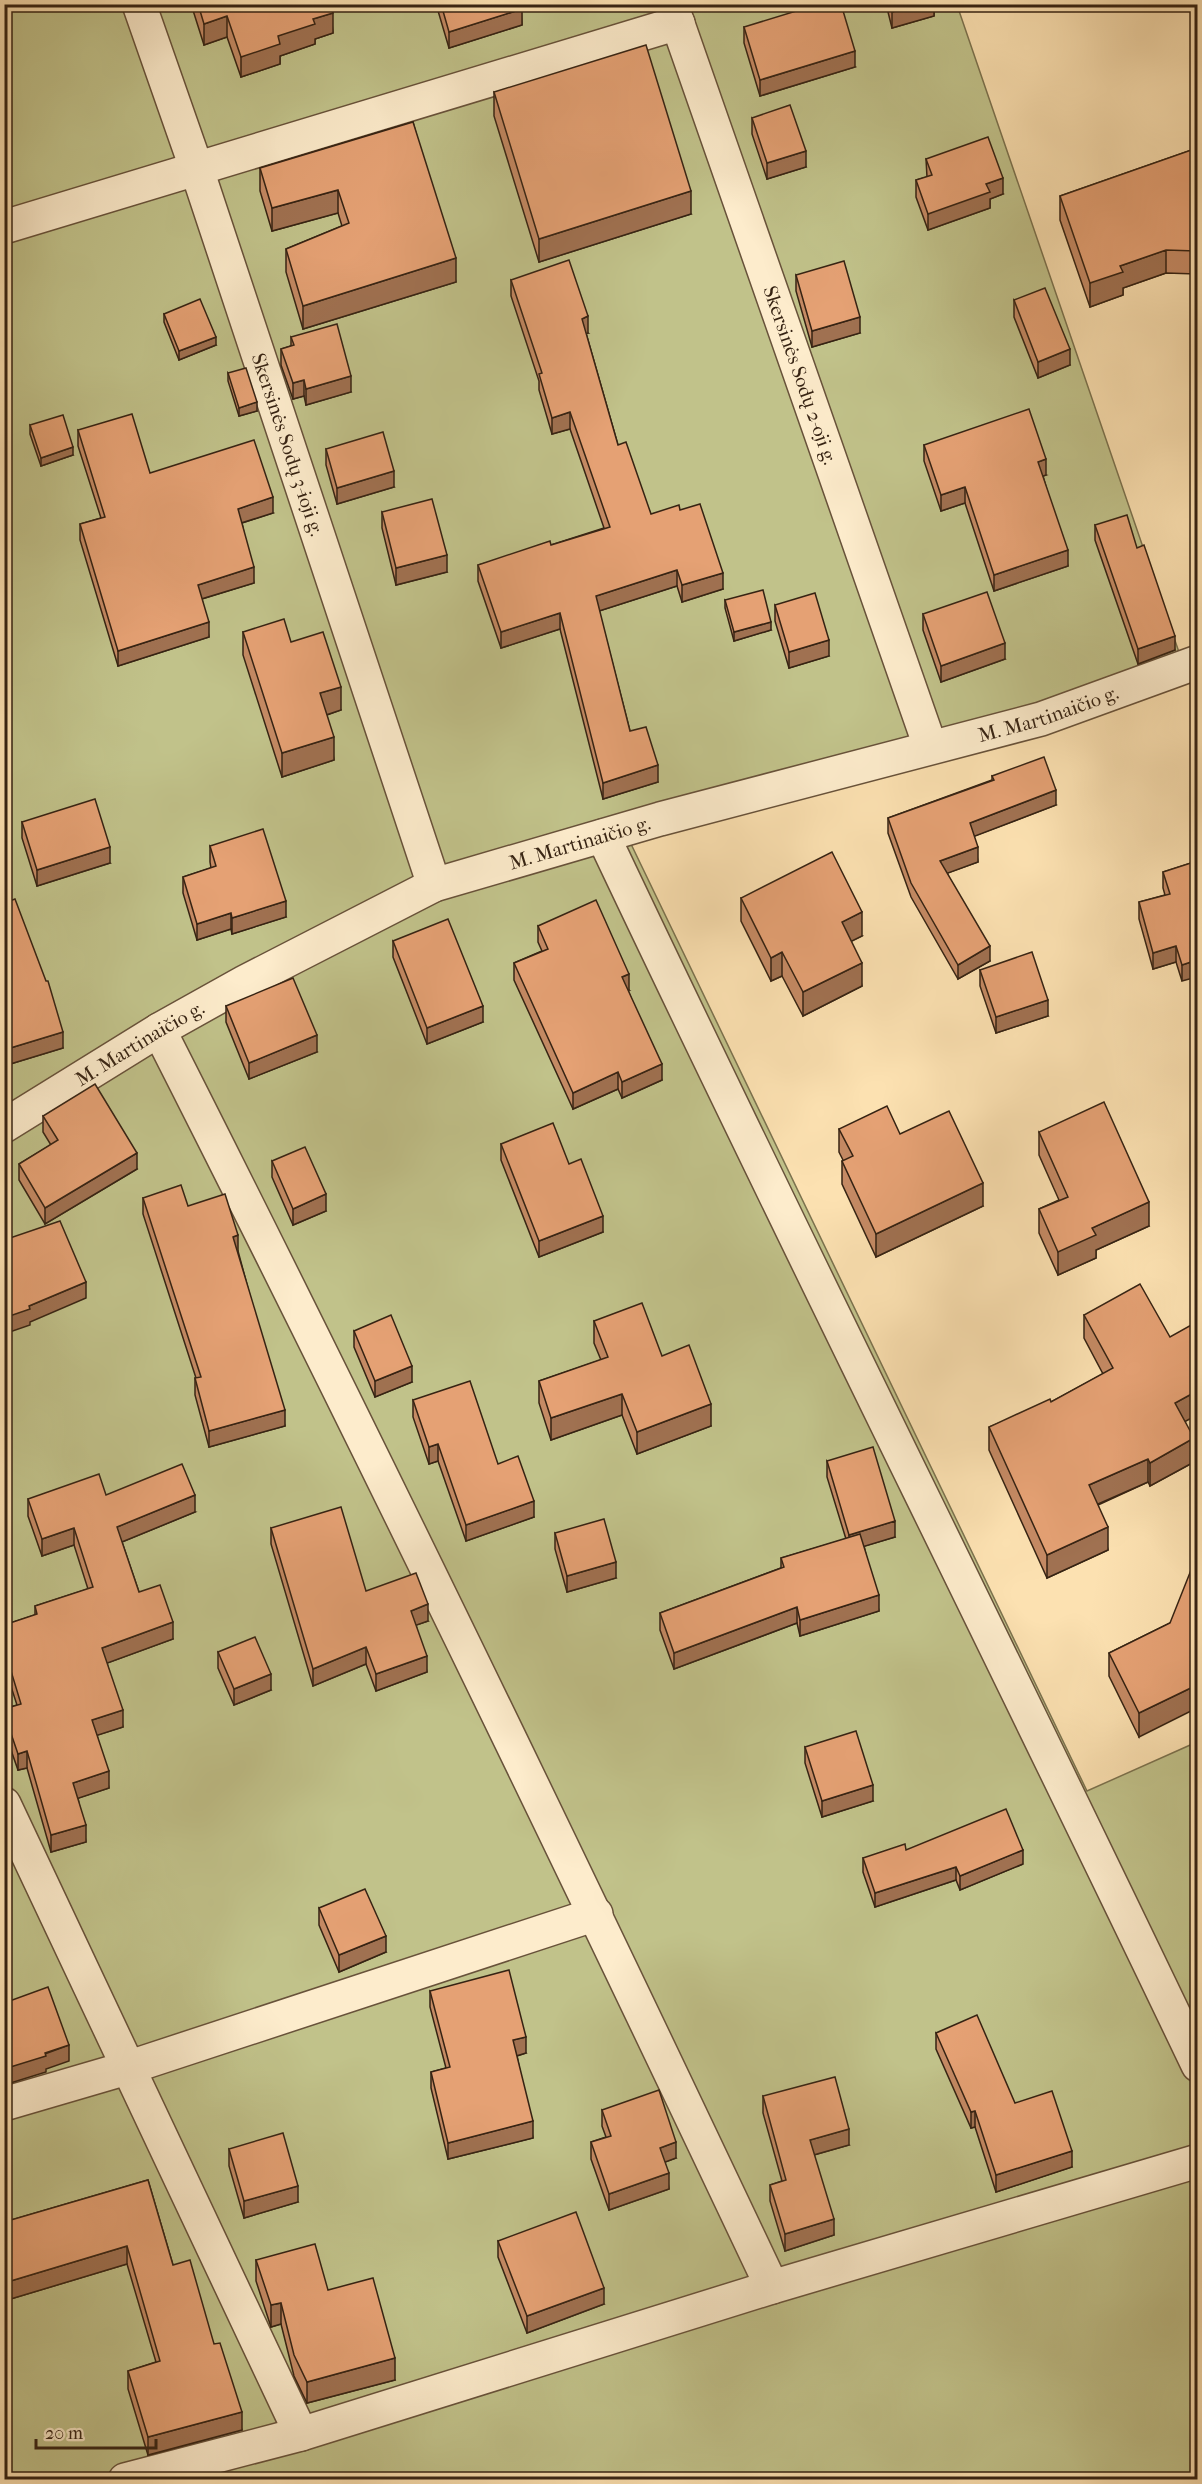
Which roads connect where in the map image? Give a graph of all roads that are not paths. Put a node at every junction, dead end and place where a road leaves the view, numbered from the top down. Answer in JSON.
{"nodes":[{"id":1,"x":139,"y":4,"type":"edge"},
{"id":2,"x":675,"y":14,"type":"edge"},
{"id":3,"x":196,"y":167,"type":"junction"},
{"id":4,"x":4,"y":227,"type":"edge"},
{"id":5,"x":1197,"y":662,"type":"edge"},
{"id":6,"x":930,"y":746,"type":"junction"},
{"id":7,"x":603,"y":836,"type":"junction"},
{"id":8,"x":434,"y":885,"type":"junction"},
{"id":9,"x":159,"y":1030,"type":"junction"},
{"id":10,"x":4,"y":1126,"type":"edge"},
{"id":11,"x":4,"y":1804,"type":"edge"},
{"id":12,"x":596,"y":1914,"type":"junction"},
{"id":13,"x":1197,"y":2065,"type":"edge"},
{"id":14,"x":127,"y":2068,"type":"junction"},
{"id":15,"x":4,"y":2104,"type":"edge"},
{"id":16,"x":1197,"y":2162,"type":"edge"},
{"id":17,"x":772,"y":2288,"type":"junction"},
{"id":18,"x":301,"y":2434,"type":"junction"},
{"id":19,"x":124,"y":2480,"type":"edge"}],
"edges":[{"from":1,"to":3,"type":"street","name":"Skersinės Sodų 3-ioji g."},
{"from":2,"to":3,"type":"street"},
{"from":2,"to":6,"type":"street","name":"Skersinės Sodų 2-oji g."},
{"from":3,"to":4,"type":"street"},
{"from":3,"to":8,"type":"street","name":"Skersinės Sodų 3-ioji g."},
{"from":5,"to":6,"type":"street","name":"M. Martinaičio g."},
{"from":6,"to":7,"type":"street","name":"M. Martinaičio g."},
{"from":7,"to":8,"type":"street","name":"M. Martinaičio g."},
{"from":7,"to":13,"type":"street"},
{"from":8,"to":9,"type":"street","name":"M. Martinaičio g."},
{"from":9,"to":10,"type":"street","name":"M. Martinaičio g."},
{"from":9,"to":12,"type":"street"},
{"from":11,"to":14,"type":"street"},
{"from":12,"to":14,"type":"street"},
{"from":12,"to":17,"type":"street"},
{"from":14,"to":15,"type":"street"},
{"from":14,"to":18,"type":"street"},
{"from":16,"to":17,"type":"street"},
{"from":17,"to":18,"type":"street"},
{"from":18,"to":19,"type":"street"}]}
